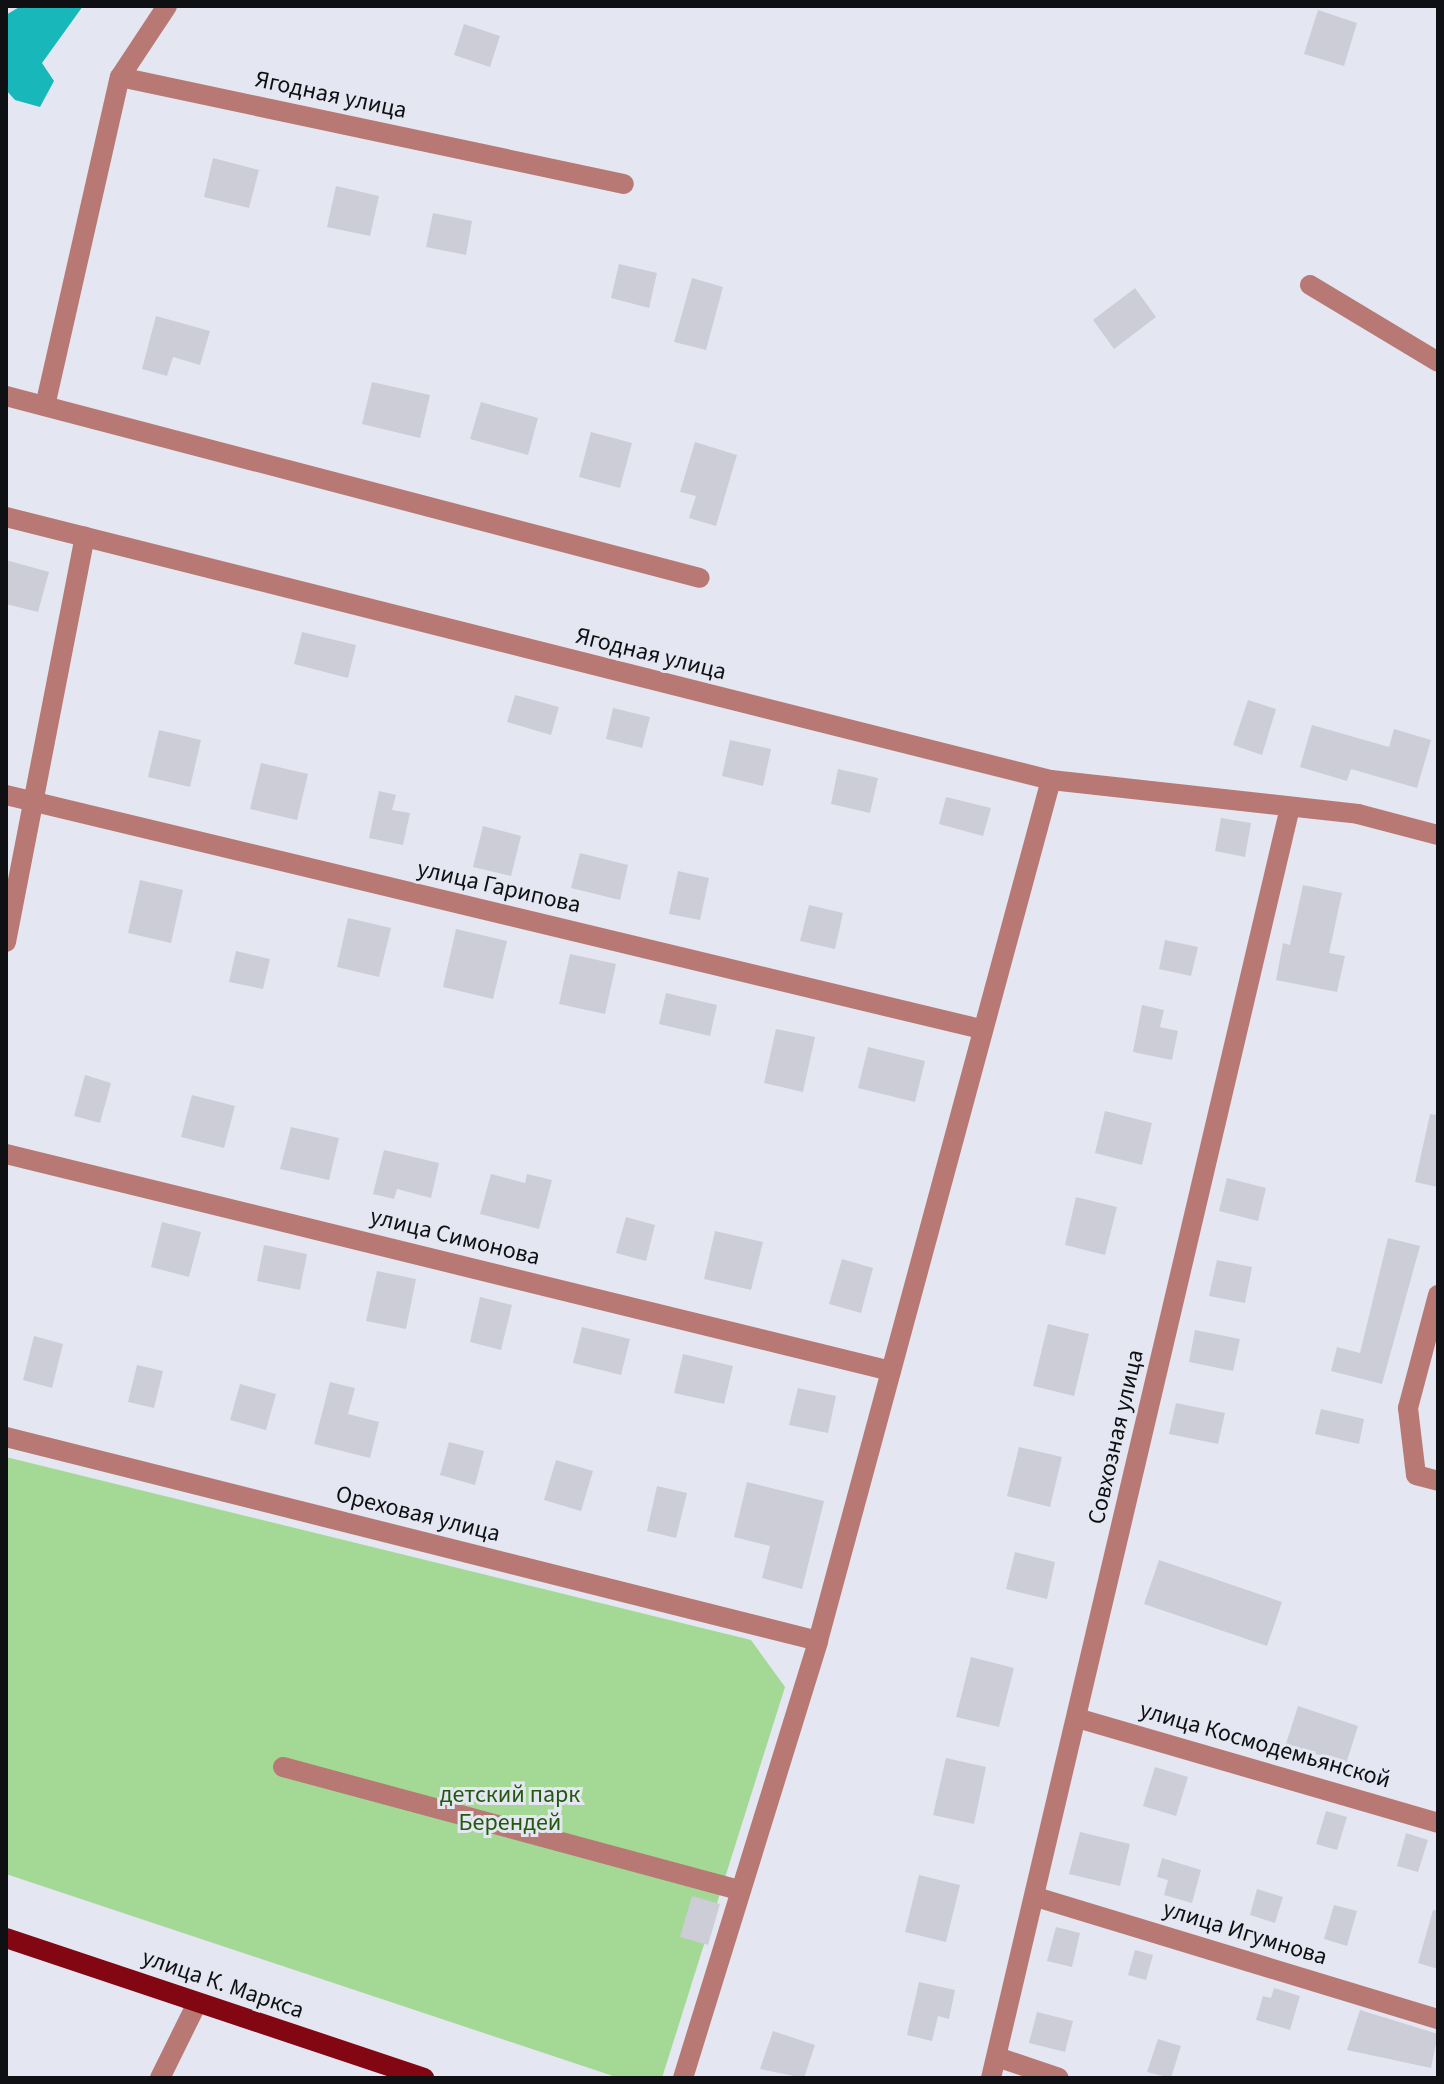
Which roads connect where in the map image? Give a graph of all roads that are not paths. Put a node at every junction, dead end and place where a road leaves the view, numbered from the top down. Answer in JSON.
{"nodes":[{"id":1,"x":167,"y":6,"type":"edge"},
{"id":2,"x":120,"y":77,"type":"junction"},
{"id":3,"x":624,"y":184,"type":"dead end"},
{"id":4,"x":1310,"y":285,"type":"dead end"},
{"id":5,"x":1438,"y":362,"type":"edge"},
{"id":6,"x":6,"y":396,"type":"edge"},
{"id":7,"x":45,"y":406,"type":"junction"},
{"id":8,"x":6,"y":517,"type":"edge"},
{"id":9,"x":85,"y":537,"type":"junction"},
{"id":10,"x":700,"y":578,"type":"dead end"},
{"id":11,"x":1051,"y":780,"type":"junction"},
{"id":12,"x":6,"y":795,"type":"edge"},
{"id":13,"x":31,"y":801,"type":"junction"},
{"id":14,"x":1290,"y":807,"type":"junction"},
{"id":15,"x":1438,"y":835,"type":"edge"},
{"id":16,"x":6,"y":942,"type":"edge"},
{"id":17,"x":981,"y":1029,"type":"junction"},
{"id":18,"x":6,"y":1154,"type":"edge"},
{"id":19,"x":1438,"y":1295,"type":"edge"},
{"id":20,"x":891,"y":1371,"type":"junction"},
{"id":21,"x":6,"y":1437,"type":"edge"},
{"id":22,"x":1438,"y":1481,"type":"edge"},
{"id":23,"x":818,"y":1641,"type":"junction"},
{"id":24,"x":1077,"y":1718,"type":"junction"},
{"id":25,"x":283,"y":1767,"type":"dead end"},
{"id":26,"x":1438,"y":1823,"type":"edge"},
{"id":27,"x":741,"y":1891,"type":"junction"},
{"id":28,"x":1036,"y":1897,"type":"junction"},
{"id":29,"x":6,"y":1938,"type":"edge"},
{"id":30,"x":197,"y":2003,"type":"junction"},
{"id":31,"x":1438,"y":2019,"type":"edge"},
{"id":32,"x":997,"y":2057,"type":"junction"},
{"id":33,"x":160,"y":2078,"type":"edge"},
{"id":34,"x":424,"y":2078,"type":"edge"},
{"id":35,"x":683,"y":2078,"type":"edge"},
{"id":36,"x":991,"y":2078,"type":"edge"},
{"id":37,"x":1059,"y":2078,"type":"edge"}],
"edges":[{"from":1,"to":2,"type":"street"},
{"from":2,"to":3,"type":"street","name":"Ягодная улица"},
{"from":2,"to":7,"type":"street"},
{"from":4,"to":5,"type":"street"},
{"from":6,"to":7,"type":"street"},
{"from":7,"to":10,"type":"street"},
{"from":8,"to":9,"type":"street","name":"Ягодная улица"},
{"from":9,"to":11,"type":"street","name":"Ягодная улица"},
{"from":9,"to":13,"type":"street"},
{"from":11,"to":14,"type":"street","name":"Ягодная улица"},
{"from":11,"to":17,"type":"street"},
{"from":12,"to":13,"type":"street","name":"улица Гарипова"},
{"from":13,"to":16,"type":"street"},
{"from":13,"to":17,"type":"street","name":"улица Гарипова"},
{"from":14,"to":15,"type":"street","name":"Ягодная улица"},
{"from":14,"to":24,"type":"street","name":"Совхозная улица"},
{"from":17,"to":20,"type":"street"},
{"from":18,"to":20,"type":"street","name":"улица Симонова"},
{"from":19,"to":22,"type":"street"},
{"from":20,"to":23,"type":"street"},
{"from":21,"to":23,"type":"street","name":"Ореховая улица"},
{"from":23,"to":27,"type":"street"},
{"from":24,"to":26,"type":"street","name":"улица Космодемьянской"},
{"from":24,"to":28,"type":"street","name":"Совхозная улица"},
{"from":25,"to":27,"type":"street"},
{"from":27,"to":35,"type":"street"},
{"from":28,"to":31,"type":"street","name":"улица Игумнова"},
{"from":28,"to":32,"type":"street","name":"Совхозная улица"},
{"from":29,"to":30,"type":"main road","name":"улица К. Маркса"},
{"from":30,"to":33,"type":"street"},
{"from":30,"to":34,"type":"main road","name":"улица К. Маркса"},
{"from":32,"to":36,"type":"street","name":"Совхозная улица"},
{"from":32,"to":37,"type":"street"}]}
